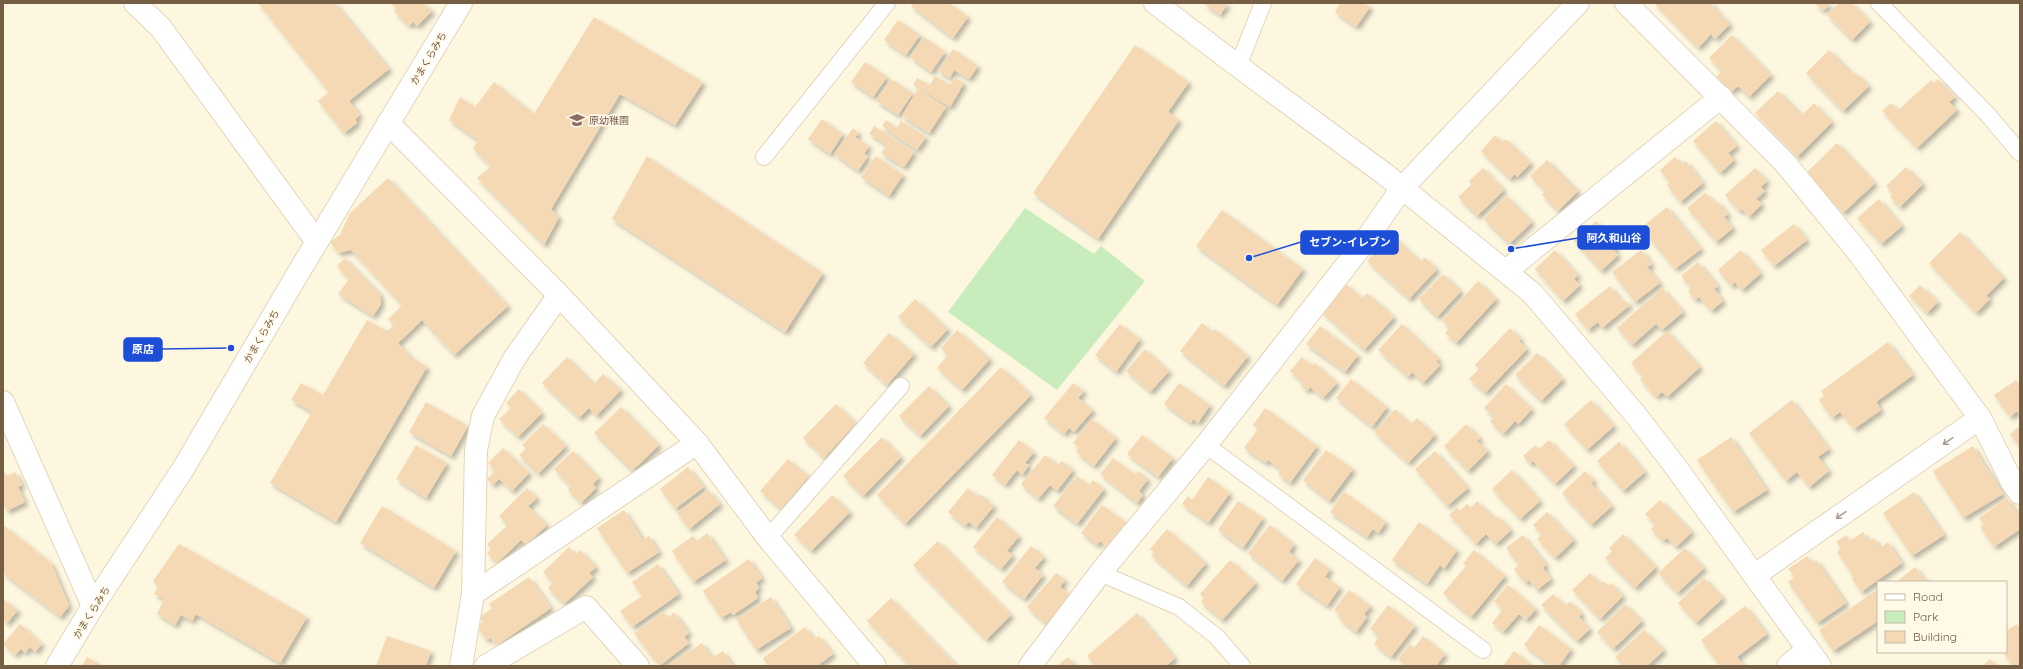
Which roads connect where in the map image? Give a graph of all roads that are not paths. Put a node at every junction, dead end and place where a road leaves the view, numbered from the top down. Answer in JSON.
{"nodes":[{"id":1,"x":135,"y":3,"type":"edge"},
{"id":2,"x":460,"y":3,"type":"edge"},
{"id":3,"x":886,"y":3,"type":"edge"},
{"id":4,"x":1155,"y":3,"type":"edge"},
{"id":5,"x":1263,"y":3,"type":"edge"},
{"id":6,"x":1578,"y":3,"type":"edge"},
{"id":7,"x":1626,"y":3,"type":"edge"},
{"id":8,"x":1879,"y":3,"type":"edge"},
{"id":9,"x":1238,"y":66,"type":"junction"},
{"id":10,"x":1721,"y":98,"type":"junction"},
{"id":11,"x":388,"y":124,"type":"junction"},
{"id":12,"x":2020,"y":153,"type":"edge"},
{"id":13,"x":764,"y":156,"type":"dead end"},
{"id":14,"x":1402,"y":188,"type":"junction"},
{"id":15,"x":317,"y":242,"type":"junction"},
{"id":16,"x":1506,"y":271,"type":"junction"},
{"id":17,"x":559,"y":296,"type":"junction"},
{"id":18,"x":901,"y":386,"type":"dead end"},
{"id":19,"x":3,"y":402,"type":"edge"},
{"id":20,"x":1980,"y":418,"type":"junction"},
{"id":21,"x":8,"y":431,"type":"edge"},
{"id":22,"x":697,"y":442,"type":"junction"},
{"id":23,"x":1206,"y":445,"type":"junction"},
{"id":24,"x":2020,"y":493,"type":"edge"},
{"id":25,"x":768,"y":538,"type":"junction"},
{"id":26,"x":1100,"y":573,"type":"junction"},
{"id":27,"x":1755,"y":575,"type":"junction"},
{"id":28,"x":473,"y":594,"type":"junction"},
{"id":29,"x":93,"y":606,"type":"junction"},
{"id":30,"x":1483,"y":650,"type":"dead end"},
{"id":31,"x":1814,"y":658,"type":"edge"},
{"id":32,"x":57,"y":666,"type":"edge"},
{"id":33,"x":461,"y":666,"type":"edge"},
{"id":34,"x":486,"y":666,"type":"edge"},
{"id":35,"x":638,"y":666,"type":"edge"},
{"id":36,"x":875,"y":666,"type":"edge"},
{"id":37,"x":1030,"y":666,"type":"edge"},
{"id":38,"x":1242,"y":666,"type":"edge"},
{"id":39,"x":1788,"y":666,"type":"edge"}],
"edges":[{"from":1,"to":15,"type":"street"},
{"from":2,"to":11,"type":"street","name":"かまくらみち"},
{"from":3,"to":13,"type":"lane"},
{"from":4,"to":9,"type":"street"},
{"from":5,"to":9,"type":"lane"},
{"from":6,"to":14,"type":"street"},
{"from":7,"to":10,"type":"street"},
{"from":8,"to":12,"type":"lane"},
{"from":9,"to":14,"type":"street"},
{"from":10,"to":16,"type":"street"},
{"from":10,"to":20,"type":"street"},
{"from":11,"to":15,"type":"street","name":"かまくらみち"},
{"from":11,"to":17,"type":"street"},
{"from":14,"to":16,"type":"street"},
{"from":14,"to":23,"type":"street"},
{"from":15,"to":29,"type":"street","name":"かまくらみち"},
{"from":16,"to":27,"type":"street"},
{"from":17,"to":22,"type":"street"},
{"from":17,"to":28,"type":"street"},
{"from":18,"to":25,"type":"lane"},
{"from":19,"to":21,"type":"street"},
{"from":20,"to":24,"type":"street"},
{"from":20,"to":27,"type":"street","one_way":true},
{"from":21,"to":29,"type":"street"},
{"from":22,"to":25,"type":"street"},
{"from":22,"to":28,"type":"street"},
{"from":23,"to":26,"type":"street"},
{"from":23,"to":30,"type":"lane"},
{"from":25,"to":36,"type":"street"},
{"from":26,"to":37,"type":"street"},
{"from":26,"to":38,"type":"lane"},
{"from":27,"to":31,"type":"street"},
{"from":28,"to":33,"type":"street"},
{"from":29,"to":32,"type":"street","name":"かまくらみち"},
{"from":31,"to":39,"type":"street"},
{"from":34,"to":35,"type":"street"}]}
